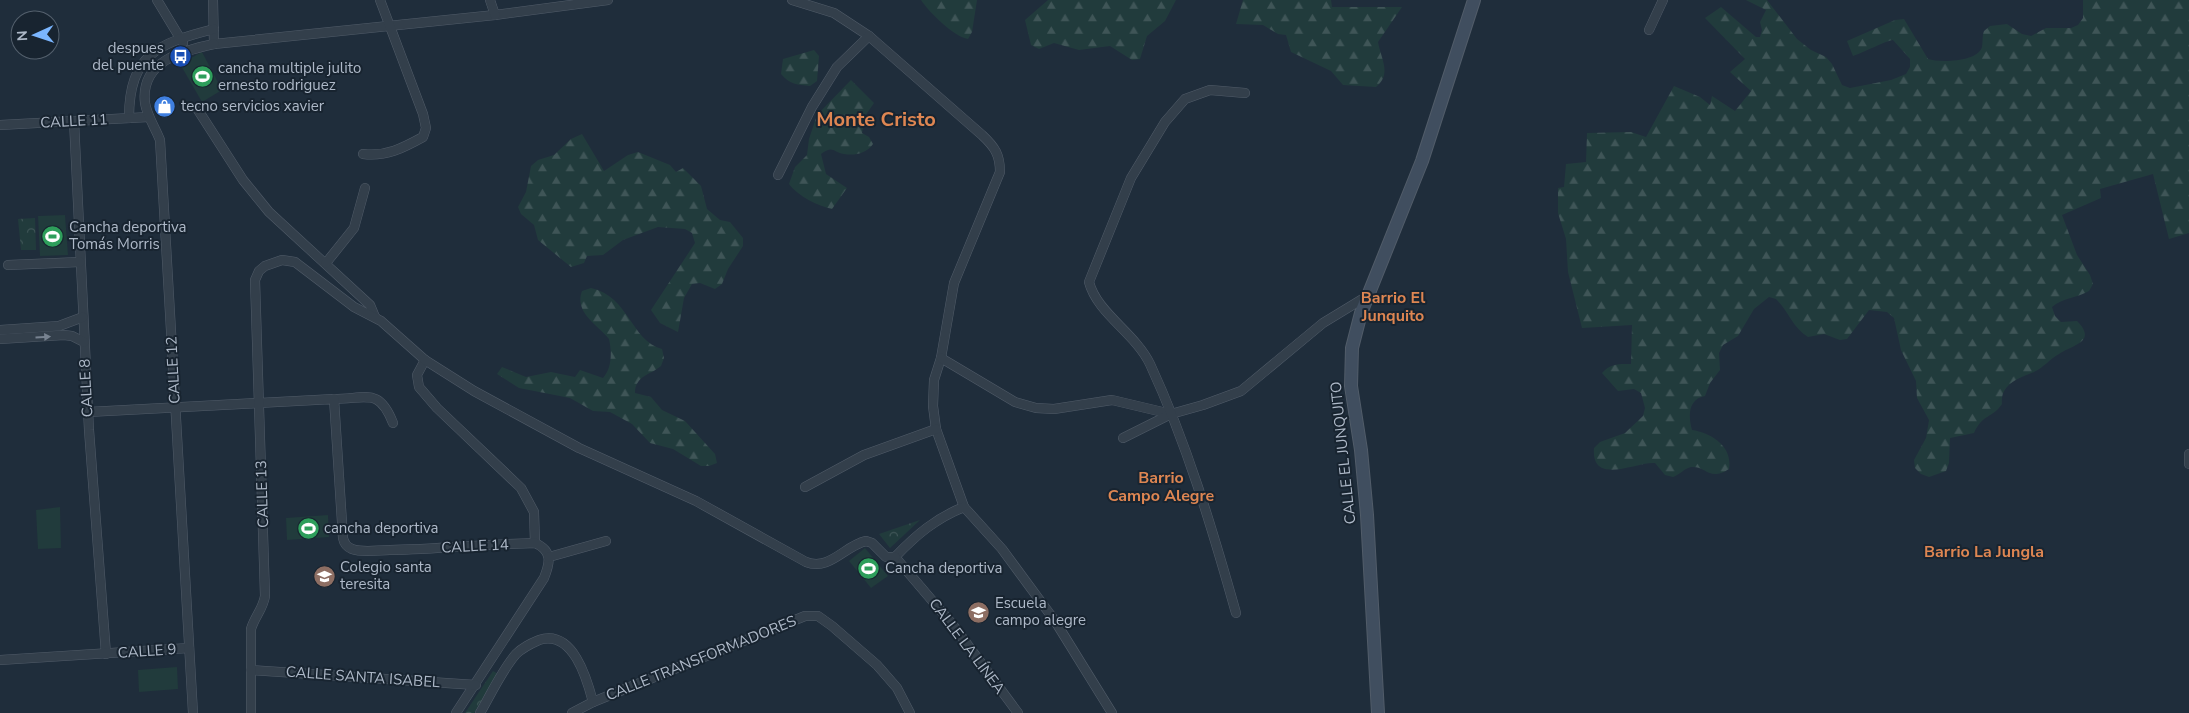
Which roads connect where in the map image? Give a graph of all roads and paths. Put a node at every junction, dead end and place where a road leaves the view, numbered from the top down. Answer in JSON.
{"nodes":[{"id":1,"x":158,"y":0,"type":"edge"},
{"id":2,"x":212,"y":0,"type":"edge"},
{"id":3,"x":380,"y":0,"type":"edge"},
{"id":4,"x":490,"y":0,"type":"edge"},
{"id":5,"x":608,"y":0,"type":"edge"},
{"id":6,"x":792,"y":0,"type":"edge"},
{"id":7,"x":1474,"y":0,"type":"edge"},
{"id":8,"x":1663,"y":0,"type":"edge"},
{"id":9,"x":495,"y":16,"type":"junction"},
{"id":10,"x":391,"y":27,"type":"junction"},
{"id":11,"x":214,"y":28,"type":"junction"},
{"id":12,"x":1649,"y":30,"type":"dead end"},
{"id":13,"x":869,"y":36,"type":"junction"},
{"id":14,"x":180,"y":38,"type":"junction"},
{"id":15,"x":214,"y":44,"type":"junction"},
{"id":16,"x":186,"y":50,"type":"junction"},
{"id":17,"x":1245,"y":93,"type":"dead end"},
{"id":18,"x":198,"y":110,"type":"dead end"},
{"id":19,"x":149,"y":117,"type":"junction"},
{"id":20,"x":129,"y":118,"type":"junction"},
{"id":21,"x":74,"y":121,"type":"junction"},
{"id":22,"x":0,"y":125,"type":"edge"},
{"id":23,"x":363,"y":154,"type":"dead end"},
{"id":24,"x":778,"y":175,"type":"dead end"},
{"id":25,"x":365,"y":188,"type":"dead end"},
{"id":26,"x":80,"y":262,"type":"junction"},
{"id":27,"x":326,"y":263,"type":"junction"},
{"id":28,"x":8,"y":266,"type":"dead end"},
{"id":29,"x":1369,"y":295,"type":"junction"},
{"id":30,"x":83,"y":317,"type":"junction"},
{"id":31,"x":375,"y":317,"type":"junction"},
{"id":32,"x":0,"y":330,"type":"edge"},
{"id":33,"x":0,"y":339,"type":"edge"},
{"id":34,"x":84,"y":342,"type":"junction"},
{"id":35,"x":941,"y":358,"type":"junction"},
{"id":36,"x":425,"y":360,"type":"junction"},
{"id":37,"x":334,"y":399,"type":"junction"},
{"id":38,"x":259,"y":403,"type":"junction"},
{"id":39,"x":175,"y":408,"type":"junction"},
{"id":40,"x":88,"y":412,"type":"junction"},
{"id":41,"x":1171,"y":414,"type":"junction"},
{"id":42,"x":393,"y":423,"type":"dead end"},
{"id":43,"x":936,"y":429,"type":"junction"},
{"id":44,"x":1122,"y":438,"type":"dead end"},
{"id":45,"x":2189,"y":454,"type":"edge"},
{"id":46,"x":2189,"y":464,"type":"edge"},
{"id":47,"x":805,"y":487,"type":"dead end"},
{"id":48,"x":964,"y":507,"type":"junction"},
{"id":49,"x":606,"y":541,"type":"dead end"},
{"id":50,"x":535,"y":543,"type":"junction"},
{"id":51,"x":549,"y":557,"type":"junction"},
{"id":52,"x":895,"y":557,"type":"junction"},
{"id":53,"x":1236,"y":613,"type":"dead end"},
{"id":54,"x":189,"y":648,"type":"junction"},
{"id":55,"x":106,"y":654,"type":"junction"},
{"id":56,"x":0,"y":660,"type":"edge"},
{"id":57,"x":251,"y":670,"type":"junction"},
{"id":58,"x":476,"y":685,"type":"junction"},
{"id":59,"x":593,"y":702,"type":"junction"},
{"id":60,"x":193,"y":713,"type":"edge"},
{"id":61,"x":251,"y":713,"type":"edge"},
{"id":62,"x":456,"y":713,"type":"edge"},
{"id":63,"x":480,"y":713,"type":"edge"},
{"id":64,"x":573,"y":713,"type":"edge"},
{"id":65,"x":910,"y":713,"type":"edge"},
{"id":66,"x":1018,"y":713,"type":"edge"},
{"id":67,"x":1112,"y":713,"type":"edge"},
{"id":68,"x":1378,"y":713,"type":"edge"}],
"edges":[{"from":1,"to":14,"type":"street"},
{"from":2,"to":11,"type":"street"},
{"from":3,"to":10,"type":"street"},
{"from":4,"to":9,"type":"street"},
{"from":5,"to":9,"type":"street","name":"CALLE 12"},
{"from":6,"to":13,"type":"street"},
{"from":7,"to":29,"type":"street","name":"CALLE EL JUNQUITO"},
{"from":8,"to":12,"type":"street"},
{"from":9,"to":10,"type":"street","name":"CALLE 12"},
{"from":10,"to":15,"type":"street","name":"CALLE 12"},
{"from":10,"to":23,"type":"street"},
{"from":11,"to":14,"type":"street"},
{"from":11,"to":15,"type":"street"},
{"from":13,"to":24,"type":"street"},
{"from":13,"to":35,"type":"street"},
{"from":14,"to":16,"type":"street"},
{"from":14,"to":20,"type":"street"},
{"from":15,"to":16,"type":"street","name":"CALLE 12"},
{"from":16,"to":19,"type":"street","name":"CALLE 12"},
{"from":17,"to":41,"type":"street"},
{"from":18,"to":27,"type":"street"},
{"from":19,"to":20,"type":"street","name":"CALLE 11"},
{"from":19,"to":39,"type":"street","name":"CALLE 12"},
{"from":20,"to":21,"type":"street","name":"CALLE 11"},
{"from":21,"to":22,"type":"street","name":"CALLE 11"},
{"from":21,"to":26,"type":"street","name":"CALLE 8"},
{"from":25,"to":27,"type":"street"},
{"from":26,"to":28,"type":"street"},
{"from":26,"to":30,"type":"street","name":"CALLE 8"},
{"from":27,"to":31,"type":"street"},
{"from":29,"to":41,"type":"street"},
{"from":29,"to":68,"type":"street","name":"CALLE EL JUNQUITO"},
{"from":30,"to":32,"type":"street"},
{"from":30,"to":34,"type":"street","name":"CALLE 8"},
{"from":31,"to":36,"type":"street"},
{"from":31,"to":38,"type":"street","name":"CALLE 13"},
{"from":33,"to":34,"type":"street","one_way":true},
{"from":34,"to":40,"type":"street","name":"CALLE 8"},
{"from":35,"to":41,"type":"street"},
{"from":35,"to":43,"type":"street"},
{"from":36,"to":50,"type":"street"},
{"from":36,"to":52,"type":"street","name":"CALLE LA LÍNEA"},
{"from":37,"to":38,"type":"street"},
{"from":37,"to":42,"type":"street"},
{"from":37,"to":50,"type":"street","name":"CALLE 14"},
{"from":38,"to":39,"type":"street"},
{"from":38,"to":57,"type":"street","name":"CALLE 13"},
{"from":39,"to":40,"type":"street"},
{"from":39,"to":54,"type":"street","name":"CALLE 12"},
{"from":40,"to":55,"type":"street","name":"CALLE 8"},
{"from":41,"to":44,"type":"street"},
{"from":41,"to":53,"type":"street"},
{"from":43,"to":47,"type":"street"},
{"from":43,"to":48,"type":"street"},
{"from":45,"to":46,"type":"street"},
{"from":48,"to":52,"type":"street"},
{"from":48,"to":67,"type":"street"},
{"from":49,"to":51,"type":"street"},
{"from":50,"to":51,"type":"street"},
{"from":51,"to":58,"type":"street"},
{"from":52,"to":66,"type":"street","name":"CALLE LA LÍNEA"},
{"from":54,"to":55,"type":"street","name":"CALLE 9"},
{"from":54,"to":60,"type":"street","name":"CALLE 12"},
{"from":55,"to":56,"type":"street","name":"CALLE 9"},
{"from":57,"to":58,"type":"street","name":"CALLE SANTA ISABEL"},
{"from":57,"to":61,"type":"street","name":"CALLE 13"},
{"from":58,"to":62,"type":"street"},
{"from":59,"to":63,"type":"street"},
{"from":59,"to":64,"type":"street","name":"CALLE TRANSFORMADORES"},
{"from":59,"to":65,"type":"street","name":"CALLE TRANSFORMADORES"}]}
